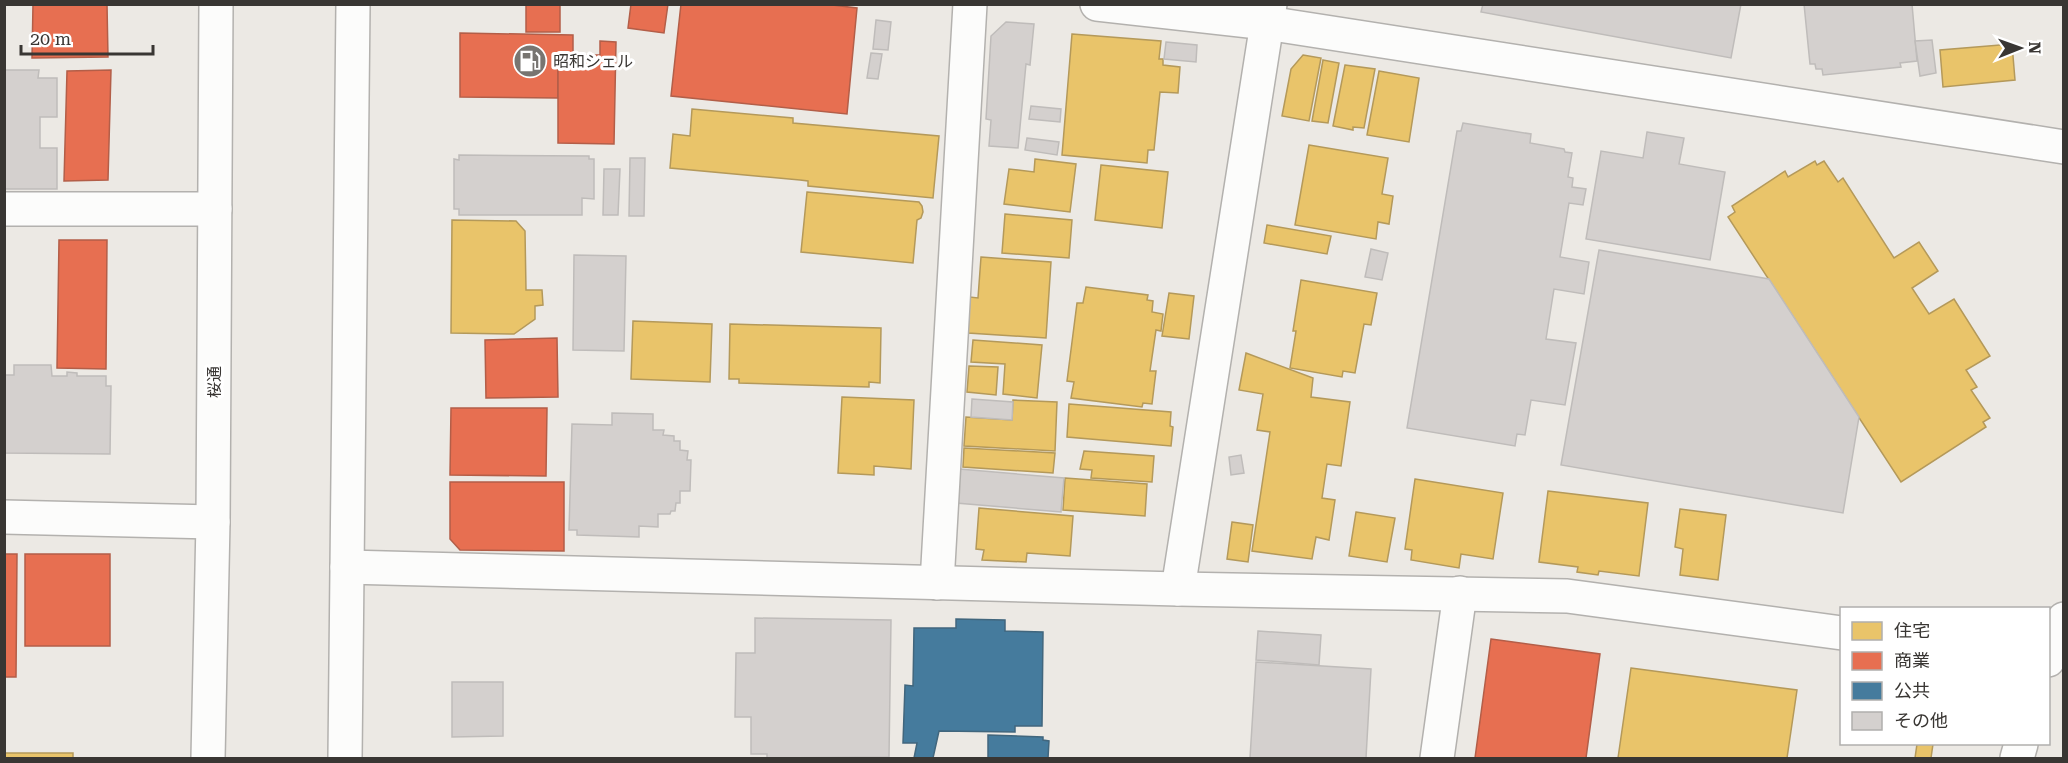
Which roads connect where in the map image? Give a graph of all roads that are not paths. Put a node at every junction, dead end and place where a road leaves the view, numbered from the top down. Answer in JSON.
{"nodes":[{"id":1,"x":216,"y":4,"type":"edge"},
{"id":2,"x":353,"y":4,"type":"edge"},
{"id":3,"x":970,"y":4,"type":"edge"},
{"id":4,"x":1097,"y":4,"type":"edge"},
{"id":5,"x":1269,"y":14,"type":"edge"},
{"id":6,"x":2064,"y":147,"type":"edge"},
{"id":7,"x":4,"y":209,"type":"edge"},
{"id":8,"x":215,"y":209,"type":"junction"},
{"id":9,"x":4,"y":517,"type":"edge"},
{"id":10,"x":213,"y":522,"type":"junction"},
{"id":11,"x":347,"y":567,"type":"junction"},
{"id":12,"x":937,"y":583,"type":"junction"},
{"id":13,"x":1178,"y":589,"type":"junction"},
{"id":14,"x":1460,"y":594,"type":"junction"},
{"id":15,"x":2064,"y":619,"type":"edge"},
{"id":16,"x":1840,"y":633,"type":"edge"},
{"id":17,"x":2050,"y":657,"type":"edge"},
{"id":18,"x":208,"y":759,"type":"edge"},
{"id":19,"x":345,"y":759,"type":"edge"},
{"id":20,"x":1437,"y":759,"type":"edge"}],
"edges":[{"from":1,"to":8,"type":"street","name":"桜通"},
{"from":2,"to":11,"type":"street"},
{"from":3,"to":12,"type":"street"},
{"from":4,"to":5,"type":"street"},
{"from":5,"to":6,"type":"street"},
{"from":5,"to":13,"type":"street"},
{"from":7,"to":8,"type":"street"},
{"from":8,"to":10,"type":"street","name":"桜通"},
{"from":9,"to":10,"type":"street"},
{"from":10,"to":18,"type":"street","name":"桜通"},
{"from":11,"to":12,"type":"street"},
{"from":11,"to":19,"type":"street"},
{"from":12,"to":13,"type":"street"},
{"from":13,"to":14,"type":"street"},
{"from":14,"to":16,"type":"street"},
{"from":14,"to":20,"type":"street"},
{"from":15,"to":17,"type":"street"}]}
